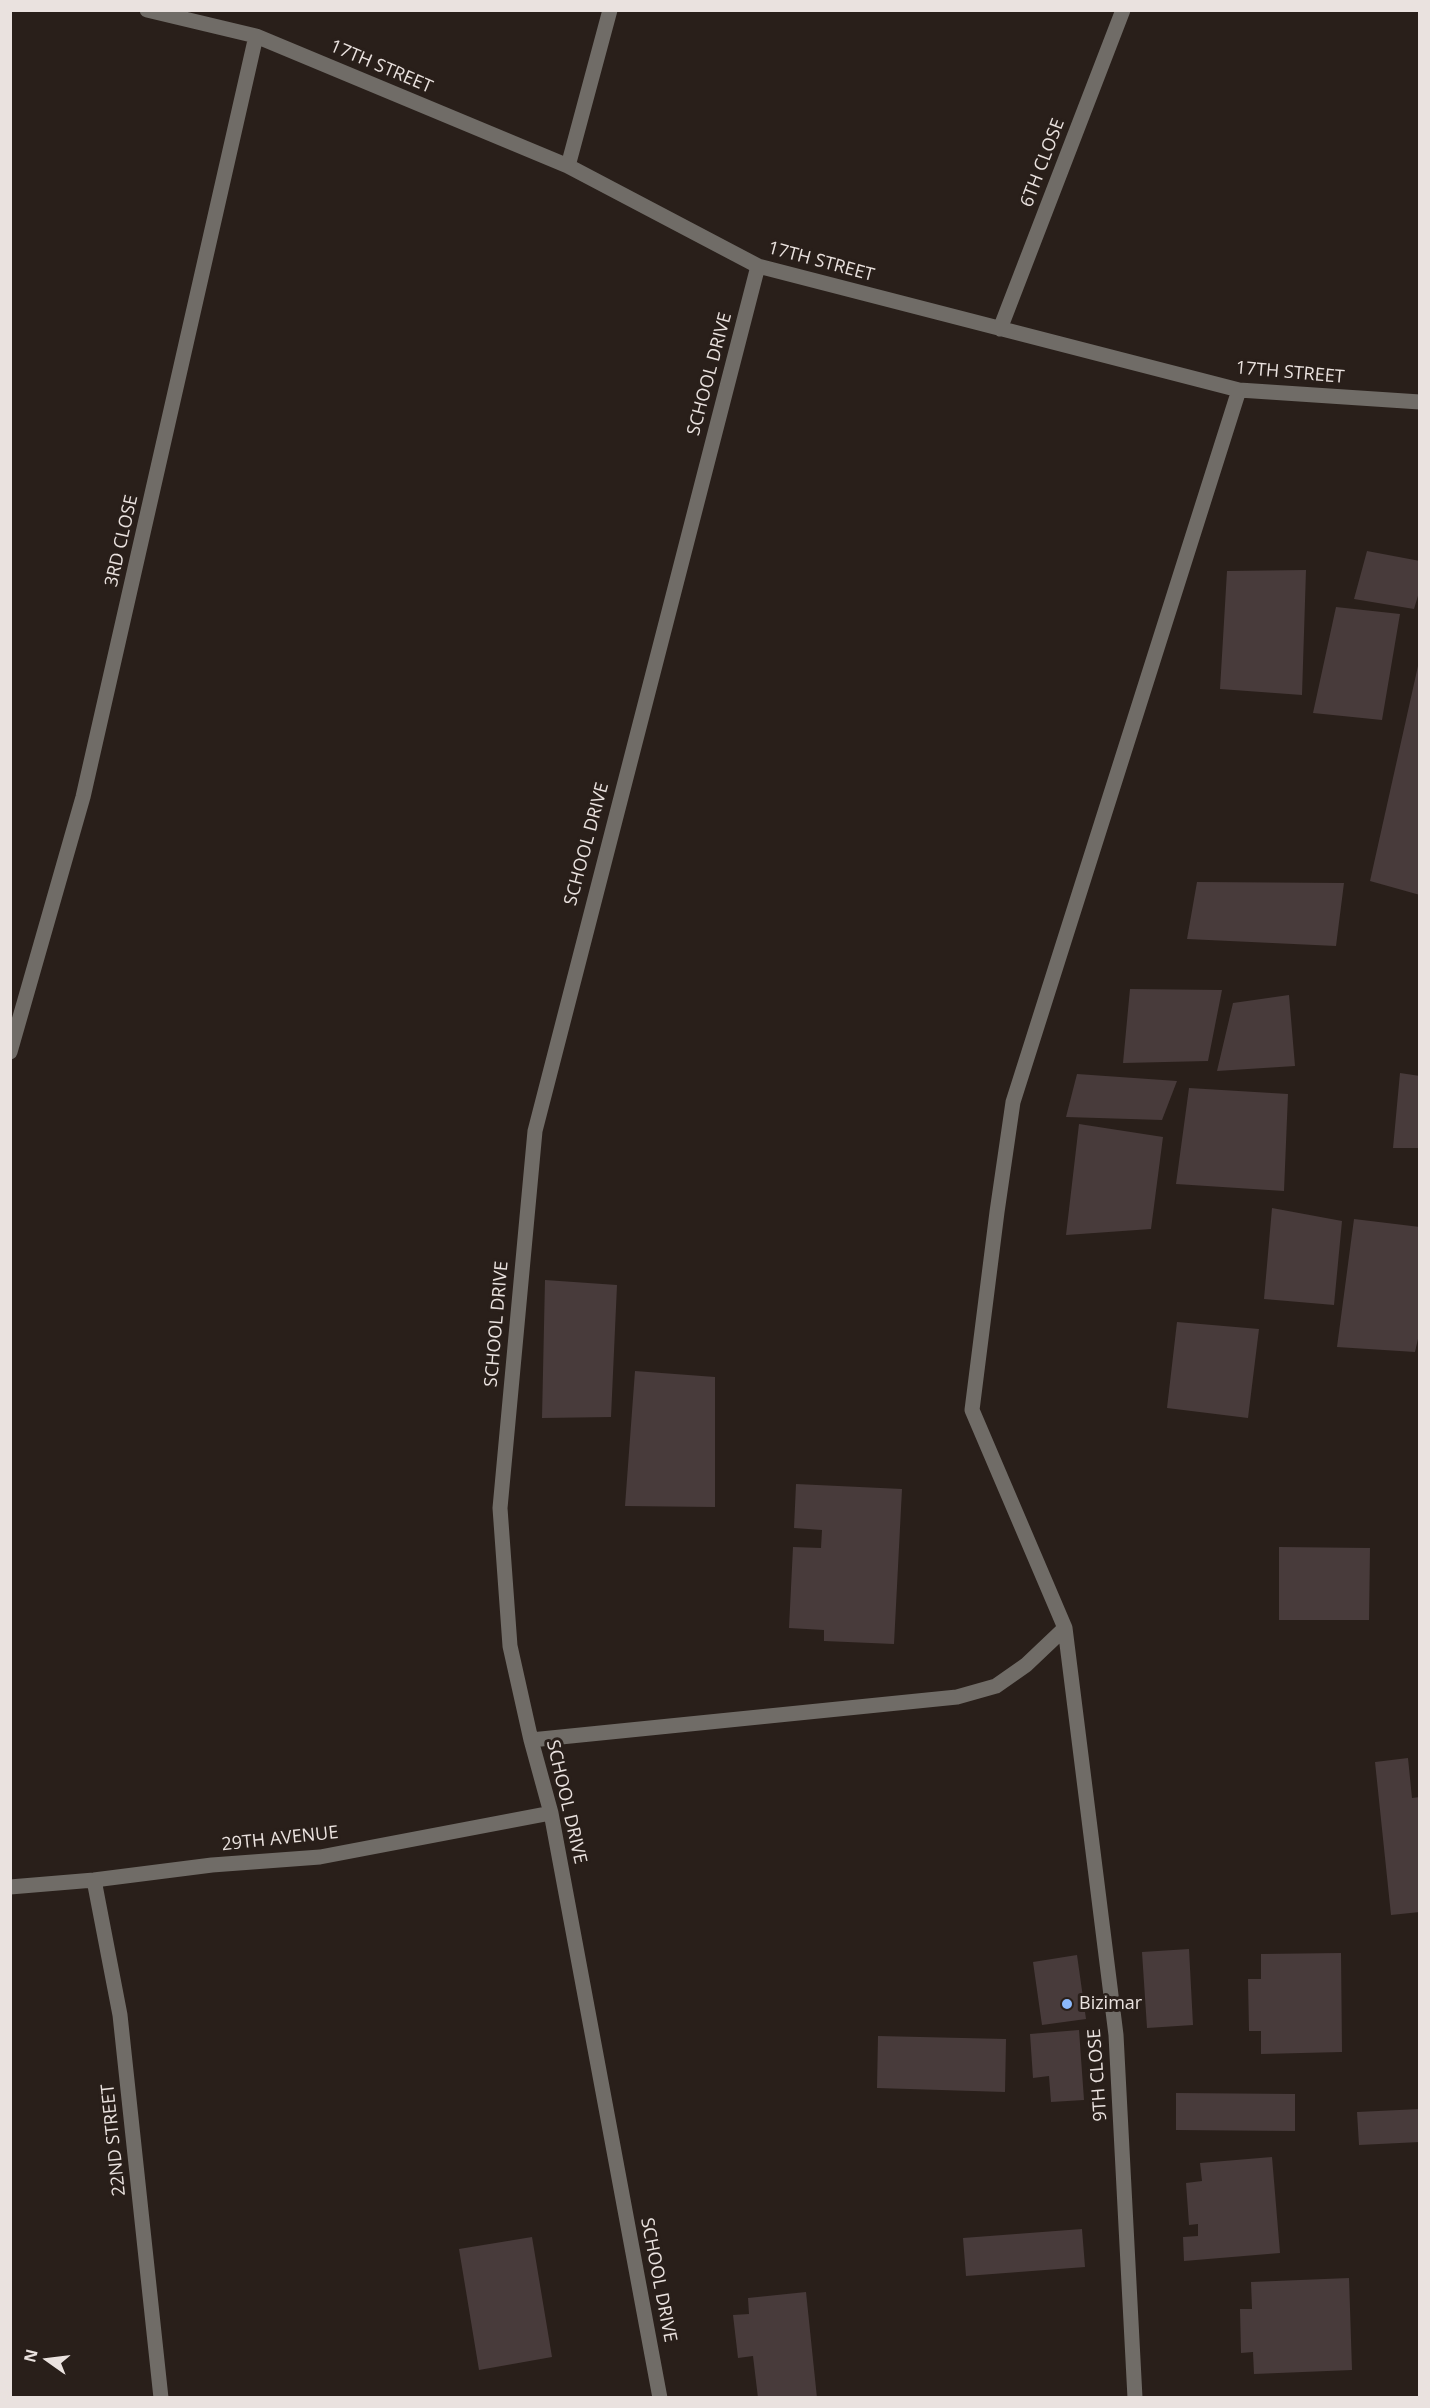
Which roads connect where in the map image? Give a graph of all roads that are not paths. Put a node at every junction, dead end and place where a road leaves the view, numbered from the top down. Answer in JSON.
{"nodes":[{"id":1,"x":147,"y":10,"type":"edge"},
{"id":2,"x":610,"y":10,"type":"edge"},
{"id":3,"x":1123,"y":10,"type":"edge"},
{"id":4,"x":256,"y":36,"type":"junction"},
{"id":5,"x":568,"y":166,"type":"junction"},
{"id":6,"x":758,"y":266,"type":"junction"},
{"id":7,"x":1000,"y":329,"type":"junction"},
{"id":8,"x":1239,"y":390,"type":"junction"},
{"id":9,"x":1419,"y":402,"type":"edge"},
{"id":10,"x":10,"y":1052,"type":"edge"},
{"id":11,"x":1065,"y":1628,"type":"junction"},
{"id":12,"x":531,"y":1740,"type":"junction"},
{"id":13,"x":551,"y":1814,"type":"junction"},
{"id":14,"x":94,"y":1880,"type":"junction"},
{"id":15,"x":10,"y":1887,"type":"edge"},
{"id":16,"x":161,"y":2397,"type":"edge"},
{"id":17,"x":660,"y":2397,"type":"edge"},
{"id":18,"x":1135,"y":2397,"type":"edge"}],
"edges":[{"from":1,"to":4,"type":"street","name":"17TH STREET"},
{"from":2,"to":5,"type":"street"},
{"from":3,"to":7,"type":"street","name":"6TH CLOSE"},
{"from":4,"to":5,"type":"street","name":"17TH STREET"},
{"from":4,"to":10,"type":"street","name":"3RD CLOSE"},
{"from":5,"to":6,"type":"street","name":"17TH STREET"},
{"from":6,"to":7,"type":"street","name":"17TH STREET"},
{"from":6,"to":12,"type":"street","name":"SCHOOL DRIVE"},
{"from":7,"to":8,"type":"street","name":"17TH STREET"},
{"from":8,"to":9,"type":"street","name":"17TH STREET"},
{"from":8,"to":11,"type":"street","name":"9TH CLOSE"},
{"from":11,"to":12,"type":"street"},
{"from":11,"to":18,"type":"street","name":"9TH CLOSE"},
{"from":12,"to":13,"type":"street","name":"SCHOOL DRIVE"},
{"from":13,"to":14,"type":"street","name":"29TH AVENUE"},
{"from":13,"to":17,"type":"street","name":"SCHOOL DRIVE"},
{"from":14,"to":15,"type":"street","name":"29TH AVENUE"},
{"from":14,"to":16,"type":"street","name":"22ND STREET"}]}
